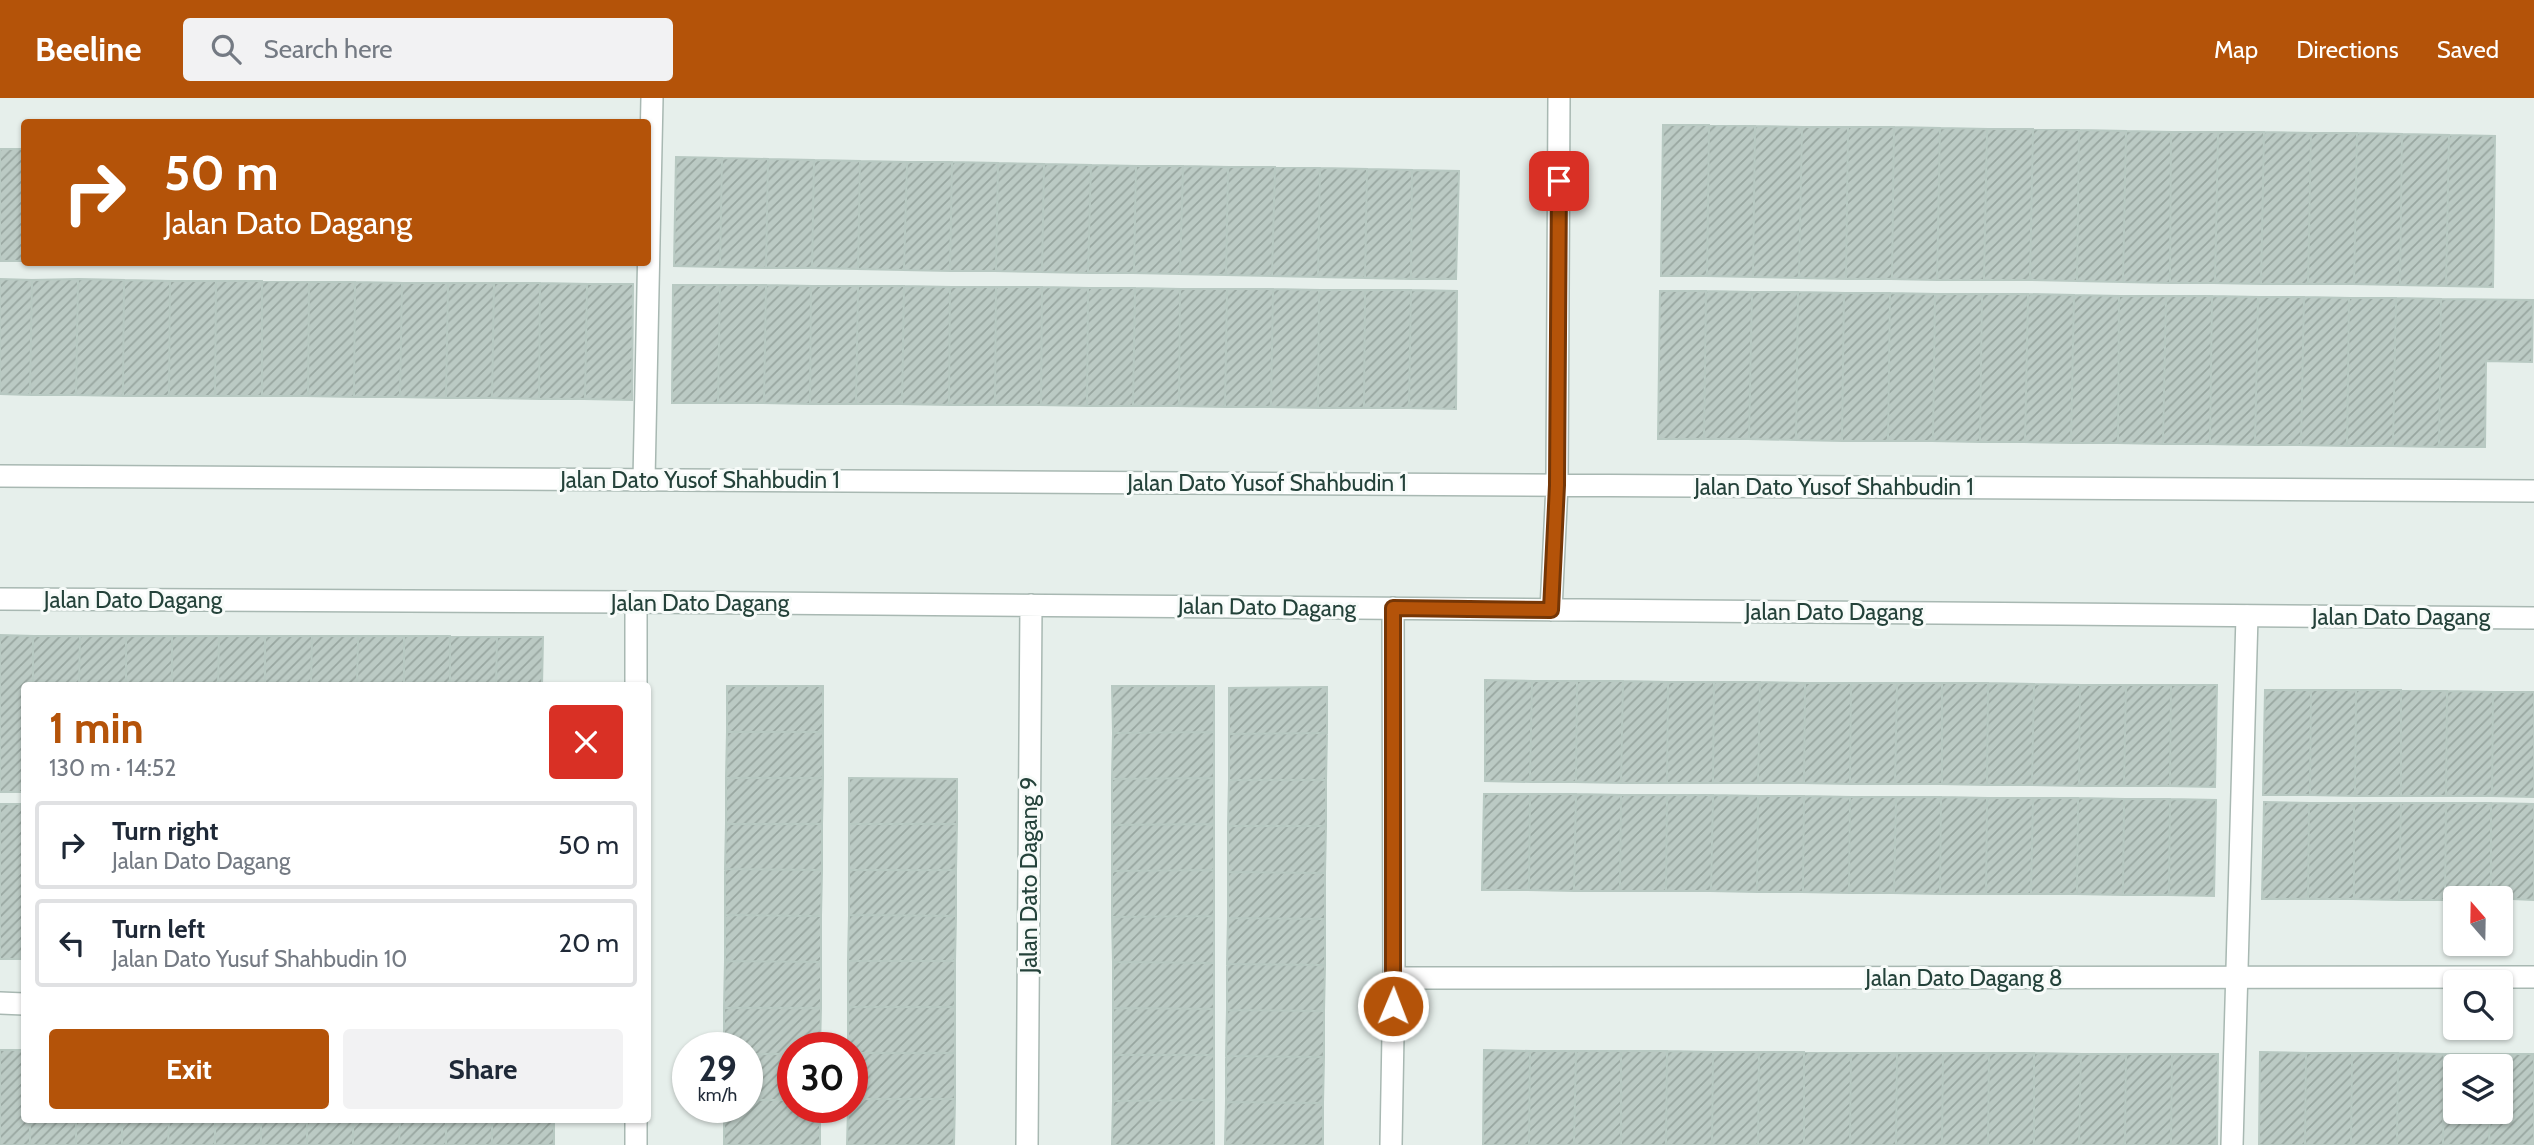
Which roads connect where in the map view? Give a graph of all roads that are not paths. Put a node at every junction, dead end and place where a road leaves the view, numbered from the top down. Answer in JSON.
{"nodes":[{"id":1,"x":652,"y":98,"type":"edge"},
{"id":2,"x":1559,"y":98,"type":"edge"},
{"id":3,"x":651,"y":146,"type":"edge"},
{"id":4,"x":648,"y":266,"type":"edge"},
{"id":5,"x":0,"y":476,"type":"edge"},
{"id":6,"x":644,"y":480,"type":"junction"},
{"id":7,"x":1557,"y":485,"type":"junction"},
{"id":8,"x":2534,"y":491,"type":"edge"},
{"id":9,"x":0,"y":599,"type":"edge"},
{"id":10,"x":636,"y":602,"type":"junction"},
{"id":11,"x":1031,"y":605,"type":"junction"},
{"id":12,"x":1393,"y":608,"type":"junction"},
{"id":13,"x":1551,"y":610,"type":"junction"},
{"id":14,"x":2247,"y":616,"type":"junction"},
{"id":15,"x":2534,"y":618,"type":"edge"},
{"id":16,"x":636,"y":682,"type":"edge"},
{"id":17,"x":1394,"y":978,"type":"junction"},
{"id":18,"x":2237,"y":978,"type":"junction"},
{"id":19,"x":2534,"y":978,"type":"edge"},
{"id":20,"x":0,"y":1003,"type":"edge"},
{"id":21,"x":21,"y":1004,"type":"edge"},
{"id":22,"x":636,"y":1123,"type":"edge"},
{"id":23,"x":636,"y":1145,"type":"edge"},
{"id":24,"x":1027,"y":1145,"type":"edge"},
{"id":25,"x":1391,"y":1145,"type":"edge"},
{"id":26,"x":2232,"y":1145,"type":"edge"}],
"edges":[{"from":1,"to":3,"type":"street"},
{"from":2,"to":7,"type":"street"},
{"from":4,"to":6,"type":"street"},
{"from":5,"to":6,"type":"street","name":"Jalan Dato Yusof Shahbudin 1"},
{"from":6,"to":7,"type":"street","name":"Jalan Dato Yusof Shahbudin 1"},
{"from":7,"to":8,"type":"street","name":"Jalan Dato Yusof Shahbudin 1"},
{"from":7,"to":13,"type":"street"},
{"from":9,"to":10,"type":"street","name":"Jalan Dato Dagang"},
{"from":10,"to":11,"type":"street","name":"Jalan Dato Dagang"},
{"from":10,"to":16,"type":"street"},
{"from":11,"to":12,"type":"street","name":"Jalan Dato Dagang"},
{"from":11,"to":24,"type":"street","name":"Jalan Dato Dagang 9"},
{"from":12,"to":13,"type":"street","name":"Jalan Dato Dagang"},
{"from":12,"to":17,"type":"street"},
{"from":13,"to":14,"type":"street","name":"Jalan Dato Dagang"},
{"from":14,"to":15,"type":"street","name":"Jalan Dato Dagang"},
{"from":14,"to":18,"type":"street"},
{"from":17,"to":18,"type":"street","name":"Jalan Dato Dagang 8"},
{"from":17,"to":25,"type":"street"},
{"from":18,"to":19,"type":"street","name":"Jalan Dato Dagang 8"},
{"from":18,"to":26,"type":"street"},
{"from":20,"to":21,"type":"street"},
{"from":22,"to":23,"type":"street"}]}
